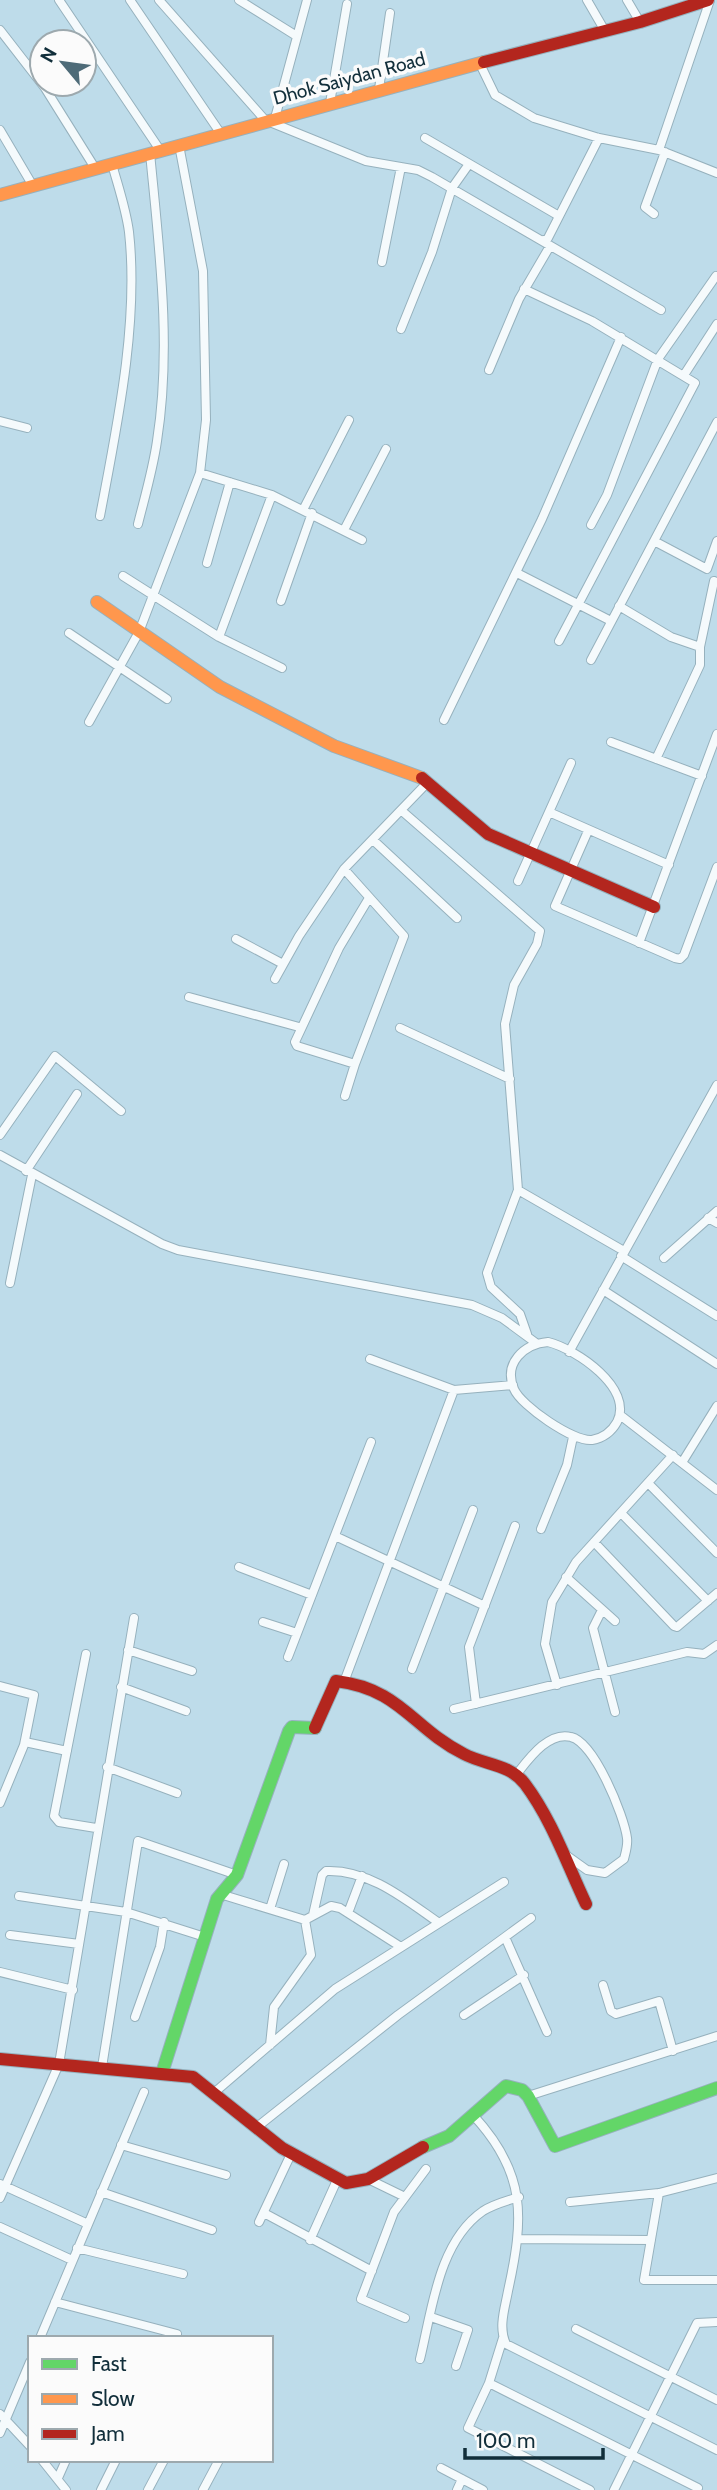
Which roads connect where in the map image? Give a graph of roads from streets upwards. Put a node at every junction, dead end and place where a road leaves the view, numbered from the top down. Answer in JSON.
{"nodes":[{"id":1,"x":59,"y":0,"type":"edge"},
{"id":2,"x":130,"y":0,"type":"edge"},
{"id":3,"x":159,"y":0,"type":"edge"},
{"id":4,"x":239,"y":0,"type":"edge"},
{"id":5,"x":307,"y":0,"type":"edge"},
{"id":6,"x":587,"y":0,"type":"edge"},
{"id":7,"x":627,"y":0,"type":"edge"},
{"id":8,"x":709,"y":0,"type":"edge"},
{"id":9,"x":347,"y":4,"type":"dead end"},
{"id":10,"x":390,"y":13,"type":"dead end"},
{"id":11,"x":640,"y":22,"type":"junction"},
{"id":12,"x":0,"y":30,"type":"edge"},
{"id":13,"x":605,"y":31,"type":"junction"},
{"id":14,"x":295,"y":35,"type":"junction"},
{"id":15,"x":480,"y":64,"type":"junction"},
{"id":16,"x":379,"y":89,"type":"junction"},
{"id":17,"x":330,"y":103,"type":"junction"},
{"id":18,"x":270,"y":119,"type":"junction"},
{"id":19,"x":0,"y":130,"type":"edge"},
{"id":20,"x":220,"y":134,"type":"junction"},
{"id":21,"x":425,"y":138,"type":"dead end"},
{"id":22,"x":599,"y":138,"type":"junction"},
{"id":23,"x":179,"y":145,"type":"junction"},
{"id":24,"x":662,"y":151,"type":"junction"},
{"id":25,"x":155,"y":152,"type":"junction"},
{"id":26,"x":112,"y":164,"type":"junction"},
{"id":27,"x":469,"y":164,"type":"junction"},
{"id":28,"x":401,"y":167,"type":"junction"},
{"id":29,"x":94,"y":168,"type":"junction"},
{"id":30,"x":717,"y":173,"type":"edge"},
{"id":31,"x":33,"y":186,"type":"junction"},
{"id":32,"x":452,"y":188,"type":"junction"},
{"id":33,"x":0,"y":195,"type":"edge"},
{"id":34,"x":654,"y":214,"type":"dead end"},
{"id":35,"x":559,"y":216,"type":"junction"},
{"id":36,"x":547,"y":244,"type":"junction"},
{"id":37,"x":382,"y":262,"type":"dead end"},
{"id":38,"x":716,"y":276,"type":"edge"},
{"id":39,"x":524,"y":289,"type":"junction"},
{"id":40,"x":661,"y":310,"type":"dead end"},
{"id":41,"x":717,"y":324,"type":"edge"},
{"id":42,"x":401,"y":329,"type":"dead end"},
{"id":43,"x":621,"y":337,"type":"junction"},
{"id":44,"x":658,"y":359,"type":"junction"},
{"id":45,"x":489,"y":370,"type":"dead end"},
{"id":46,"x":684,"y":375,"type":"junction"},
{"id":47,"x":349,"y":420,"type":"dead end"},
{"id":48,"x":0,"y":421,"type":"edge"},
{"id":49,"x":717,"y":422,"type":"edge"},
{"id":50,"x":27,"y":428,"type":"dead end"},
{"id":51,"x":386,"y":449,"type":"dead end"},
{"id":52,"x":200,"y":472,"type":"junction"},
{"id":53,"x":230,"y":482,"type":"junction"},
{"id":54,"x":272,"y":495,"type":"junction"},
{"id":55,"x":304,"y":508,"type":"junction"},
{"id":56,"x":312,"y":513,"type":"junction"},
{"id":57,"x":100,"y":516,"type":"dead end"},
{"id":58,"x":138,"y":524,"type":"dead end"},
{"id":59,"x":591,"y":526,"type":"dead end"},
{"id":60,"x":344,"y":530,"type":"junction"},
{"id":61,"x":362,"y":540,"type":"dead end"},
{"id":62,"x":654,"y":541,"type":"junction"},
{"id":63,"x":717,"y":541,"type":"edge"},
{"id":64,"x":206,"y":563,"type":"dead end"},
{"id":65,"x":517,"y":573,"type":"junction"},
{"id":66,"x":123,"y":576,"type":"dead end"},
{"id":67,"x":714,"y":581,"type":"dead end"},
{"id":68,"x":153,"y":597,"type":"junction"},
{"id":69,"x":281,"y":601,"type":"dead end"},
{"id":70,"x":97,"y":602,"type":"dead end"},
{"id":71,"x":579,"y":604,"type":"junction"},
{"id":72,"x":619,"y":606,"type":"junction"},
{"id":73,"x":611,"y":621,"type":"junction"},
{"id":74,"x":139,"y":632,"type":"junction"},
{"id":75,"x":69,"y":633,"type":"dead end"},
{"id":76,"x":219,"y":637,"type":"junction"},
{"id":77,"x":559,"y":641,"type":"dead end"},
{"id":78,"x":700,"y":647,"type":"junction"},
{"id":79,"x":591,"y":660,"type":"dead end"},
{"id":80,"x":122,"y":667,"type":"junction"},
{"id":81,"x":282,"y":668,"type":"dead end"},
{"id":82,"x":167,"y":699,"type":"dead end"},
{"id":83,"x":444,"y":720,"type":"dead end"},
{"id":84,"x":89,"y":722,"type":"dead end"},
{"id":85,"x":717,"y":734,"type":"edge"},
{"id":86,"x":611,"y":742,"type":"dead end"},
{"id":87,"x":656,"y":759,"type":"junction"},
{"id":88,"x":571,"y":764,"type":"dead end"},
{"id":89,"x":702,"y":776,"type":"junction"},
{"id":90,"x":428,"y":782,"type":"junction"},
{"id":91,"x":402,"y":811,"type":"junction"},
{"id":92,"x":550,"y":811,"type":"junction"},
{"id":93,"x":588,"y":831,"type":"junction"},
{"id":94,"x":373,"y":840,"type":"junction"},
{"id":95,"x":531,"y":853,"type":"junction"},
{"id":96,"x":669,"y":865,"type":"junction"},
{"id":97,"x":717,"y":867,"type":"edge"},
{"id":98,"x":344,"y":869,"type":"junction"},
{"id":99,"x":571,"y":871,"type":"junction"},
{"id":100,"x":518,"y":881,"type":"dead end"},
{"id":101,"x":369,"y":898,"type":"junction"},
{"id":102,"x":654,"y":906,"type":"junction"},
{"id":103,"x":457,"y":918,"type":"dead end"},
{"id":104,"x":236,"y":939,"type":"dead end"},
{"id":105,"x":639,"y":943,"type":"junction"},
{"id":106,"x":284,"y":964,"type":"junction"},
{"id":107,"x":275,"y":979,"type":"dead end"},
{"id":108,"x":189,"y":997,"type":"dead end"},
{"id":109,"x":299,"y":1027,"type":"junction"},
{"id":110,"x":400,"y":1028,"type":"dead end"},
{"id":111,"x":355,"y":1064,"type":"junction"},
{"id":112,"x":510,"y":1079,"type":"junction"},
{"id":113,"x":717,"y":1085,"type":"edge"},
{"id":114,"x":77,"y":1094,"type":"dead end"},
{"id":115,"x":345,"y":1096,"type":"dead end"},
{"id":116,"x":121,"y":1111,"type":"dead end"},
{"id":117,"x":0,"y":1135,"type":"edge"},
{"id":118,"x":0,"y":1155,"type":"edge"},
{"id":119,"x":29,"y":1173,"type":"junction"},
{"id":120,"x":518,"y":1190,"type":"junction"},
{"id":121,"x":717,"y":1211,"type":"edge"},
{"id":122,"x":708,"y":1218,"type":"junction"},
{"id":123,"x":717,"y":1223,"type":"edge"},
{"id":124,"x":622,"y":1253,"type":"junction"},
{"id":125,"x":664,"y":1258,"type":"dead end"},
{"id":126,"x":10,"y":1283,"type":"dead end"},
{"id":127,"x":603,"y":1290,"type":"junction"},
{"id":128,"x":715,"y":1312,"type":"edge"},
{"id":129,"x":527,"y":1334,"type":"junction"},
{"id":130,"x":536,"y":1343,"type":"junction"},
{"id":131,"x":569,"y":1352,"type":"junction"},
{"id":132,"x":370,"y":1359,"type":"dead end"},
{"id":133,"x":717,"y":1364,"type":"edge"},
{"id":134,"x":513,"y":1385,"type":"junction"},
{"id":135,"x":454,"y":1390,"type":"junction"},
{"id":136,"x":716,"y":1412,"type":"edge"},
{"id":137,"x":620,"y":1415,"type":"junction"},
{"id":138,"x":573,"y":1437,"type":"junction"},
{"id":139,"x":371,"y":1442,"type":"dead end"},
{"id":140,"x":673,"y":1455,"type":"junction"},
{"id":141,"x":683,"y":1461,"type":"junction"},
{"id":142,"x":648,"y":1483,"type":"junction"},
{"id":143,"x":717,"y":1490,"type":"edge"},
{"id":144,"x":473,"y":1510,"type":"dead end"},
{"id":145,"x":622,"y":1514,"type":"junction"},
{"id":146,"x":515,"y":1526,"type":"dead end"},
{"id":147,"x":541,"y":1529,"type":"dead end"},
{"id":148,"x":335,"y":1536,"type":"junction"},
{"id":149,"x":594,"y":1542,"type":"junction"},
{"id":150,"x":717,"y":1553,"type":"edge"},
{"id":151,"x":390,"y":1562,"type":"junction"},
{"id":152,"x":239,"y":1567,"type":"dead end"},
{"id":153,"x":566,"y":1577,"type":"junction"},
{"id":154,"x":444,"y":1587,"type":"junction"},
{"id":155,"x":717,"y":1594,"type":"edge"},
{"id":156,"x":312,"y":1595,"type":"junction"},
{"id":157,"x":708,"y":1601,"type":"junction"},
{"id":158,"x":485,"y":1606,"type":"junction"},
{"id":159,"x":602,"y":1610,"type":"junction"},
{"id":160,"x":134,"y":1618,"type":"dead end"},
{"id":161,"x":614,"y":1621,"type":"dead end"},
{"id":162,"x":263,"y":1622,"type":"dead end"},
{"id":163,"x":297,"y":1633,"type":"junction"},
{"id":164,"x":717,"y":1645,"type":"edge"},
{"id":165,"x":128,"y":1650,"type":"junction"},
{"id":166,"x":86,"y":1654,"type":"dead end"},
{"id":167,"x":288,"y":1657,"type":"dead end"},
{"id":168,"x":412,"y":1669,"type":"dead end"},
{"id":169,"x":192,"y":1671,"type":"dead end"},
{"id":170,"x":604,"y":1673,"type":"junction"},
{"id":171,"x":344,"y":1682,"type":"junction"},
{"id":172,"x":557,"y":1685,"type":"junction"},
{"id":173,"x":0,"y":1686,"type":"edge"},
{"id":174,"x":121,"y":1688,"type":"junction"},
{"id":175,"x":477,"y":1704,"type":"junction"},
{"id":176,"x":454,"y":1709,"type":"dead end"},
{"id":177,"x":186,"y":1711,"type":"dead end"},
{"id":178,"x":615,"y":1712,"type":"dead end"},
{"id":179,"x":25,"y":1742,"type":"junction"},
{"id":180,"x":67,"y":1751,"type":"junction"},
{"id":181,"x":107,"y":1767,"type":"junction"},
{"id":182,"x":516,"y":1775,"type":"junction"},
{"id":183,"x":177,"y":1793,"type":"dead end"},
{"id":184,"x":0,"y":1803,"type":"edge"},
{"id":185,"x":96,"y":1828,"type":"junction"},
{"id":186,"x":561,"y":1852,"type":"junction"},
{"id":187,"x":284,"y":1864,"type":"dead end"},
{"id":188,"x":237,"y":1875,"type":"junction"},
{"id":189,"x":362,"y":1876,"type":"junction"},
{"id":190,"x":505,"y":1882,"type":"dead end"},
{"id":191,"x":220,"y":1894,"type":"junction"},
{"id":192,"x":19,"y":1896,"type":"dead end"},
{"id":193,"x":586,"y":1903,"type":"dead end"},
{"id":194,"x":85,"y":1908,"type":"junction"},
{"id":195,"x":270,"y":1909,"type":"junction"},
{"id":196,"x":126,"y":1912,"type":"junction"},
{"id":197,"x":348,"y":1913,"type":"junction"},
{"id":198,"x":309,"y":1917,"type":"junction"},
{"id":199,"x":531,"y":1918,"type":"dead end"},
{"id":200,"x":164,"y":1922,"type":"junction"},
{"id":201,"x":439,"y":1923,"type":"junction"},
{"id":202,"x":10,"y":1935,"type":"dead end"},
{"id":203,"x":205,"y":1937,"type":"junction"},
{"id":204,"x":505,"y":1937,"type":"junction"},
{"id":205,"x":79,"y":1944,"type":"junction"},
{"id":206,"x":401,"y":1947,"type":"junction"},
{"id":207,"x":0,"y":1972,"type":"edge"},
{"id":208,"x":524,"y":1975,"type":"junction"},
{"id":209,"x":603,"y":1985,"type":"dead end"},
{"id":210,"x":73,"y":1990,"type":"junction"},
{"id":211,"x":464,"y":2015,"type":"dead end"},
{"id":212,"x":135,"y":2017,"type":"dead end"},
{"id":213,"x":547,"y":2032,"type":"dead end"},
{"id":214,"x":717,"y":2036,"type":"edge"},
{"id":215,"x":270,"y":2045,"type":"junction"},
{"id":216,"x":673,"y":2051,"type":"junction"},
{"id":217,"x":0,"y":2059,"type":"edge"},
{"id":218,"x":59,"y":2064,"type":"junction"},
{"id":219,"x":102,"y":2067,"type":"junction"},
{"id":220,"x":162,"y":2073,"type":"junction"},
{"id":221,"x":717,"y":2088,"type":"edge"},
{"id":222,"x":145,"y":2092,"type":"dead end"},
{"id":223,"x":215,"y":2092,"type":"junction"},
{"id":224,"x":528,"y":2096,"type":"junction"},
{"id":225,"x":473,"y":2115,"type":"junction"},
{"id":226,"x":257,"y":2127,"type":"junction"},
{"id":227,"x":121,"y":2145,"type":"junction"},
{"id":228,"x":291,"y":2154,"type":"junction"},
{"id":229,"x":426,"y":2169,"type":"dead end"},
{"id":230,"x":226,"y":2175,"type":"dead end"},
{"id":231,"x":717,"y":2178,"type":"edge"},
{"id":232,"x":368,"y":2179,"type":"junction"},
{"id":233,"x":337,"y":2180,"type":"junction"},
{"id":234,"x":3,"y":2186,"type":"edge"},
{"id":235,"x":102,"y":2192,"type":"junction"},
{"id":236,"x":659,"y":2193,"type":"junction"},
{"id":237,"x":403,"y":2196,"type":"junction"},
{"id":238,"x":519,"y":2197,"type":"junction"},
{"id":239,"x":0,"y":2198,"type":"edge"},
{"id":240,"x":570,"y":2202,"type":"dead end"},
{"id":241,"x":88,"y":2224,"type":"junction"},
{"id":242,"x":0,"y":2227,"type":"edge"},
{"id":243,"x":212,"y":2230,"type":"dead end"},
{"id":244,"x":519,"y":2239,"type":"junction"},
{"id":245,"x":310,"y":2240,"type":"junction"},
{"id":246,"x":652,"y":2240,"type":"junction"},
{"id":247,"x":77,"y":2248,"type":"junction"},
{"id":248,"x":72,"y":2260,"type":"junction"},
{"id":249,"x":372,"y":2271,"type":"junction"},
{"id":250,"x":183,"y":2274,"type":"dead end"},
{"id":251,"x":717,"y":2280,"type":"edge"},
{"id":252,"x":55,"y":2302,"type":"junction"},
{"id":253,"x":431,"y":2317,"type":"junction"},
{"id":254,"x":405,"y":2318,"type":"dead end"},
{"id":255,"x":717,"y":2322,"type":"edge"},
{"id":256,"x":576,"y":2329,"type":"dead end"},
{"id":257,"x":177,"y":2334,"type":"dead end"},
{"id":258,"x":41,"y":2336,"type":"edge"},
{"id":259,"x":503,"y":2338,"type":"junction"},
{"id":260,"x":420,"y":2359,"type":"dead end"},
{"id":261,"x":28,"y":2366,"type":"edge"},
{"id":262,"x":456,"y":2366,"type":"dead end"},
{"id":263,"x":670,"y":2375,"type":"junction"},
{"id":264,"x":489,"y":2383,"type":"junction"},
{"id":265,"x":717,"y":2400,"type":"edge"},
{"id":266,"x":650,"y":2416,"type":"junction"},
{"id":267,"x":3,"y":2417,"type":"edge"},
{"id":268,"x":0,"y":2432,"type":"edge"},
{"id":269,"x":28,"y":2444,"type":"edge"},
{"id":270,"x":717,"y":2449,"type":"edge"},
{"id":271,"x":632,"y":2454,"type":"junction"},
{"id":272,"x":44,"y":2462,"type":"edge"},
{"id":273,"x":65,"y":2462,"type":"edge"},
{"id":274,"x":115,"y":2462,"type":"edge"},
{"id":275,"x":163,"y":2462,"type":"edge"},
{"id":276,"x":218,"y":2462,"type":"edge"},
{"id":277,"x":441,"y":2468,"type":"dead end"},
{"id":278,"x":58,"y":2478,"type":"junction"},
{"id":279,"x":462,"y":2479,"type":"junction"},
{"id":280,"x":698,"y":2488,"type":"dead end"},
{"id":281,"x":66,"y":2490,"type":"edge"},
{"id":282,"x":101,"y":2490,"type":"edge"},
{"id":283,"x":148,"y":2490,"type":"edge"},
{"id":284,"x":203,"y":2490,"type":"edge"},
{"id":285,"x":457,"y":2490,"type":"edge"},
{"id":286,"x":482,"y":2490,"type":"edge"},
{"id":287,"x":590,"y":2490,"type":"edge"},
{"id":288,"x":614,"y":2490,"type":"edge"}],
"edges":[{"from":1,"to":25,"type":"street"},
{"from":2,"to":20,"type":"street"},
{"from":3,"to":18,"type":"street"},
{"from":4,"to":14,"type":"street"},
{"from":5,"to":14,"type":"street"},
{"from":6,"to":13,"type":"street"},
{"from":7,"to":11,"type":"street"},
{"from":8,"to":11,"type":"street","name":"Dhok Saiydan Road"},
{"from":8,"to":24,"type":"street"},
{"from":9,"to":17,"type":"street"},
{"from":10,"to":16,"type":"street"},
{"from":11,"to":13,"type":"street","name":"Dhok Saiydan Road"},
{"from":12,"to":29,"type":"street"},
{"from":13,"to":15,"type":"street","name":"Dhok Saiydan Road"},
{"from":14,"to":18,"type":"street"},
{"from":15,"to":16,"type":"street","name":"Dhok Saiydan Road"},
{"from":15,"to":22,"type":"street"},
{"from":16,"to":17,"type":"street","name":"Dhok Saiydan Road"},
{"from":17,"to":18,"type":"street","name":"Dhok Saiydan Road"},
{"from":18,"to":20,"type":"street","name":"Dhok Saiydan Road"},
{"from":18,"to":28,"type":"street"},
{"from":19,"to":31,"type":"street"},
{"from":20,"to":23,"type":"street","name":"Dhok Saiydan Road"},
{"from":21,"to":27,"type":"street"},
{"from":22,"to":24,"type":"street"},
{"from":22,"to":35,"type":"street"},
{"from":23,"to":25,"type":"street","name":"Dhok Saiydan Road"},
{"from":23,"to":52,"type":"street"},
{"from":24,"to":30,"type":"street"},
{"from":24,"to":34,"type":"street"},
{"from":25,"to":26,"type":"street","name":"Dhok Saiydan Road"},
{"from":25,"to":58,"type":"street"},
{"from":26,"to":29,"type":"street","name":"Dhok Saiydan Road"},
{"from":26,"to":57,"type":"street"},
{"from":27,"to":32,"type":"street"},
{"from":27,"to":35,"type":"street"},
{"from":28,"to":32,"type":"street"},
{"from":28,"to":37,"type":"street"},
{"from":29,"to":31,"type":"street","name":"Dhok Saiydan Road"},
{"from":31,"to":33,"type":"street","name":"Dhok Saiydan Road"},
{"from":32,"to":36,"type":"street"},
{"from":32,"to":42,"type":"street"},
{"from":35,"to":36,"type":"street"},
{"from":36,"to":39,"type":"street"},
{"from":36,"to":40,"type":"street"},
{"from":38,"to":44,"type":"street"},
{"from":39,"to":43,"type":"street"},
{"from":39,"to":45,"type":"street"},
{"from":41,"to":46,"type":"street"},
{"from":43,"to":44,"type":"street"},
{"from":43,"to":65,"type":"street"},
{"from":44,"to":46,"type":"street"},
{"from":44,"to":59,"type":"street"},
{"from":46,"to":71,"type":"street"},
{"from":47,"to":55,"type":"street"},
{"from":48,"to":50,"type":"street"},
{"from":49,"to":62,"type":"street"},
{"from":51,"to":60,"type":"street"},
{"from":52,"to":53,"type":"street"},
{"from":52,"to":68,"type":"street"},
{"from":53,"to":54,"type":"street"},
{"from":53,"to":64,"type":"street"},
{"from":54,"to":55,"type":"street"},
{"from":54,"to":76,"type":"street"},
{"from":55,"to":56,"type":"street"},
{"from":56,"to":60,"type":"street"},
{"from":56,"to":69,"type":"street"},
{"from":60,"to":61,"type":"street"},
{"from":62,"to":63,"type":"street"},
{"from":62,"to":72,"type":"street"},
{"from":65,"to":71,"type":"street"},
{"from":65,"to":83,"type":"street"},
{"from":66,"to":68,"type":"street"},
{"from":67,"to":78,"type":"street"},
{"from":68,"to":74,"type":"street"},
{"from":68,"to":76,"type":"street"},
{"from":70,"to":74,"type":"street"},
{"from":71,"to":73,"type":"street"},
{"from":71,"to":77,"type":"street"},
{"from":72,"to":73,"type":"street"},
{"from":72,"to":78,"type":"street"},
{"from":73,"to":79,"type":"street"},
{"from":74,"to":80,"type":"street"},
{"from":74,"to":90,"type":"street"},
{"from":75,"to":80,"type":"street"},
{"from":76,"to":81,"type":"street"},
{"from":78,"to":87,"type":"street"},
{"from":80,"to":82,"type":"street"},
{"from":80,"to":84,"type":"street"},
{"from":85,"to":89,"type":"street"},
{"from":86,"to":87,"type":"street"},
{"from":87,"to":89,"type":"street"},
{"from":88,"to":92,"type":"street"},
{"from":89,"to":96,"type":"street"},
{"from":90,"to":91,"type":"street"},
{"from":90,"to":95,"type":"street"},
{"from":91,"to":94,"type":"street"},
{"from":91,"to":112,"type":"street"},
{"from":92,"to":93,"type":"street"},
{"from":92,"to":95,"type":"street"},
{"from":93,"to":96,"type":"street"},
{"from":93,"to":99,"type":"street"},
{"from":94,"to":98,"type":"street"},
{"from":94,"to":103,"type":"street"},
{"from":95,"to":99,"type":"street"},
{"from":95,"to":100,"type":"street"},
{"from":96,"to":102,"type":"street"},
{"from":97,"to":105,"type":"street"},
{"from":98,"to":101,"type":"street"},
{"from":98,"to":106,"type":"street"},
{"from":99,"to":102,"type":"street"},
{"from":99,"to":105,"type":"street"},
{"from":101,"to":109,"type":"street"},
{"from":101,"to":111,"type":"street"},
{"from":102,"to":105,"type":"street"},
{"from":104,"to":106,"type":"street"},
{"from":106,"to":107,"type":"street"},
{"from":108,"to":109,"type":"street"},
{"from":109,"to":111,"type":"street"},
{"from":110,"to":112,"type":"street"},
{"from":111,"to":115,"type":"street"},
{"from":112,"to":120,"type":"street"},
{"from":113,"to":124,"type":"street"},
{"from":114,"to":119,"type":"street"},
{"from":116,"to":117,"type":"street"},
{"from":118,"to":119,"type":"street"},
{"from":119,"to":126,"type":"street"},
{"from":119,"to":129,"type":"street"},
{"from":120,"to":124,"type":"street"},
{"from":120,"to":129,"type":"street"},
{"from":121,"to":122,"type":"street"},
{"from":122,"to":123,"type":"street"},
{"from":122,"to":125,"type":"street"},
{"from":124,"to":127,"type":"street"},
{"from":124,"to":128,"type":"street"},
{"from":127,"to":131,"type":"street"},
{"from":127,"to":133,"type":"street"},
{"from":129,"to":130,"type":"street"},
{"from":130,"to":131,"type":"street"},
{"from":130,"to":134,"type":"street"},
{"from":131,"to":137,"type":"street"},
{"from":132,"to":135,"type":"street"},
{"from":134,"to":135,"type":"street"},
{"from":134,"to":138,"type":"street"},
{"from":135,"to":151,"type":"street"},
{"from":136,"to":141,"type":"street"},
{"from":137,"to":138,"type":"street"},
{"from":137,"to":140,"type":"street"},
{"from":138,"to":147,"type":"street"},
{"from":139,"to":148,"type":"street"},
{"from":140,"to":141,"type":"street"},
{"from":140,"to":142,"type":"street"},
{"from":141,"to":143,"type":"street"},
{"from":142,"to":145,"type":"street"},
{"from":142,"to":150,"type":"street"},
{"from":144,"to":154,"type":"street"},
{"from":145,"to":149,"type":"street"},
{"from":145,"to":157,"type":"street"},
{"from":146,"to":158,"type":"street"},
{"from":148,"to":151,"type":"street"},
{"from":148,"to":156,"type":"street"},
{"from":149,"to":153,"type":"street"},
{"from":149,"to":157,"type":"street"},
{"from":151,"to":154,"type":"street"},
{"from":151,"to":171,"type":"street"},
{"from":152,"to":156,"type":"street"},
{"from":153,"to":159,"type":"street"},
{"from":153,"to":172,"type":"street"},
{"from":154,"to":158,"type":"street"},
{"from":154,"to":168,"type":"street"},
{"from":155,"to":157,"type":"street"},
{"from":156,"to":163,"type":"street"},
{"from":158,"to":175,"type":"street"},
{"from":159,"to":161,"type":"street"},
{"from":159,"to":170,"type":"street"},
{"from":160,"to":165,"type":"street"},
{"from":162,"to":163,"type":"street"},
{"from":163,"to":167,"type":"street"},
{"from":164,"to":170,"type":"street"},
{"from":165,"to":169,"type":"street"},
{"from":165,"to":174,"type":"street"},
{"from":166,"to":180,"type":"street"},
{"from":170,"to":172,"type":"street"},
{"from":170,"to":178,"type":"street"},
{"from":171,"to":182,"type":"street"},
{"from":171,"to":188,"type":"street"},
{"from":172,"to":175,"type":"street"},
{"from":173,"to":179,"type":"street"},
{"from":174,"to":177,"type":"street"},
{"from":174,"to":181,"type":"street"},
{"from":175,"to":176,"type":"street"},
{"from":179,"to":180,"type":"street"},
{"from":179,"to":184,"type":"street"},
{"from":180,"to":185,"type":"street"},
{"from":181,"to":183,"type":"street"},
{"from":181,"to":185,"type":"street"},
{"from":182,"to":186,"type":"street"},
{"from":182,"to":186,"type":"street"},
{"from":185,"to":194,"type":"street"},
{"from":186,"to":193,"type":"street"},
{"from":187,"to":195,"type":"street"},
{"from":188,"to":191,"type":"street"},
{"from":188,"to":196,"type":"street"},
{"from":189,"to":197,"type":"street"},
{"from":189,"to":198,"type":"street"},
{"from":189,"to":201,"type":"street"},
{"from":190,"to":201,"type":"street"},
{"from":191,"to":195,"type":"street"},
{"from":191,"to":203,"type":"street"},
{"from":192,"to":194,"type":"street"},
{"from":194,"to":196,"type":"street"},
{"from":194,"to":205,"type":"street"},
{"from":195,"to":198,"type":"street"},
{"from":196,"to":200,"type":"street"},
{"from":196,"to":219,"type":"street"},
{"from":197,"to":198,"type":"street"},
{"from":197,"to":206,"type":"street"},
{"from":198,"to":215,"type":"street"},
{"from":199,"to":204,"type":"street"},
{"from":200,"to":203,"type":"street"},
{"from":200,"to":212,"type":"street"},
{"from":201,"to":206,"type":"street"},
{"from":202,"to":205,"type":"street"},
{"from":203,"to":220,"type":"street"},
{"from":204,"to":208,"type":"street"},
{"from":204,"to":226,"type":"street"},
{"from":205,"to":210,"type":"street"},
{"from":206,"to":215,"type":"street"},
{"from":207,"to":210,"type":"street"},
{"from":208,"to":211,"type":"street"},
{"from":208,"to":213,"type":"street"},
{"from":209,"to":216,"type":"street"},
{"from":210,"to":218,"type":"street"},
{"from":214,"to":216,"type":"street"},
{"from":215,"to":223,"type":"street"},
{"from":216,"to":224,"type":"street"},
{"from":217,"to":218,"type":"street"},
{"from":218,"to":219,"type":"street"},
{"from":218,"to":234,"type":"street"},
{"from":219,"to":220,"type":"street"},
{"from":220,"to":223,"type":"street"},
{"from":221,"to":224,"type":"street"},
{"from":222,"to":227,"type":"street"},
{"from":223,"to":226,"type":"street"},
{"from":224,"to":225,"type":"street"},
{"from":225,"to":232,"type":"street"},
{"from":225,"to":238,"type":"street"},
{"from":226,"to":228,"type":"street"},
{"from":227,"to":230,"type":"street"},
{"from":227,"to":235,"type":"street"},
{"from":228,"to":233,"type":"street"},
{"from":228,"to":245,"type":"street"},
{"from":229,"to":237,"type":"street"},
{"from":231,"to":236,"type":"street"},
{"from":232,"to":233,"type":"street"},
{"from":232,"to":237,"type":"street"},
{"from":233,"to":245,"type":"street"},
{"from":234,"to":239,"type":"street"},
{"from":234,"to":241,"type":"street"},
{"from":235,"to":241,"type":"street"},
{"from":235,"to":243,"type":"street"},
{"from":236,"to":240,"type":"street"},
{"from":236,"to":246,"type":"street"},
{"from":237,"to":249,"type":"street"},
{"from":238,"to":244,"type":"street"},
{"from":238,"to":253,"type":"street"},
{"from":241,"to":247,"type":"street"},
{"from":242,"to":248,"type":"street"},
{"from":244,"to":246,"type":"street"},
{"from":244,"to":259,"type":"street"},
{"from":245,"to":249,"type":"street"},
{"from":246,"to":251,"type":"street"},
{"from":247,"to":248,"type":"street"},
{"from":247,"to":250,"type":"street"},
{"from":248,"to":252,"type":"street"},
{"from":249,"to":254,"type":"street"},
{"from":252,"to":257,"type":"street"},
{"from":252,"to":258,"type":"street"},
{"from":253,"to":260,"type":"street"},
{"from":253,"to":262,"type":"street"},
{"from":255,"to":263,"type":"street"},
{"from":256,"to":263,"type":"street"},
{"from":259,"to":264,"type":"street"},
{"from":259,"to":266,"type":"street"},
{"from":261,"to":267,"type":"street"},
{"from":263,"to":265,"type":"street"},
{"from":263,"to":266,"type":"street"},
{"from":264,"to":271,"type":"street"},
{"from":264,"to":287,"type":"street"},
{"from":266,"to":270,"type":"street"},
{"from":266,"to":271,"type":"street"},
{"from":267,"to":268,"type":"street"},
{"from":267,"to":269,"type":"street"},
{"from":271,"to":280,"type":"street"},
{"from":271,"to":288,"type":"street"},
{"from":272,"to":278,"type":"street"},
{"from":273,"to":278,"type":"street"},
{"from":274,"to":282,"type":"street"},
{"from":275,"to":283,"type":"street"},
{"from":276,"to":284,"type":"street"},
{"from":277,"to":279,"type":"street"},
{"from":278,"to":281,"type":"street"},
{"from":279,"to":285,"type":"street"},
{"from":279,"to":286,"type":"street"}]}
